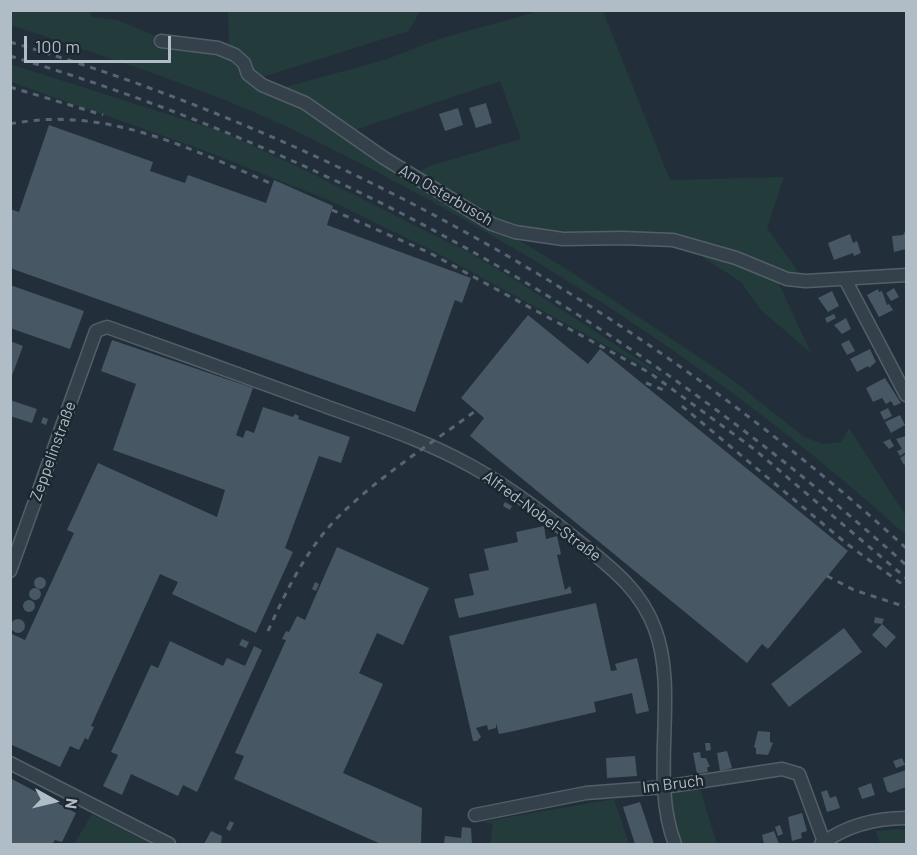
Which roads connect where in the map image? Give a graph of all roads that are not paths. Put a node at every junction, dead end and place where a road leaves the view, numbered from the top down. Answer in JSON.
{"nodes":[{"id":1,"x":161,"y":41,"type":"dead end"},
{"id":2,"x":906,"y":275,"type":"edge"},
{"id":3,"x":845,"y":279,"type":"junction"},
{"id":4,"x":96,"y":331,"type":"joint"},
{"id":5,"x":906,"y":395,"type":"edge"},
{"id":6,"x":10,"y":571,"type":"edge"},
{"id":7,"x":10,"y":763,"type":"edge"},
{"id":8,"x":664,"y":787,"type":"junction"},
{"id":9,"x":475,"y":815,"type":"dead end"},
{"id":10,"x":906,"y":818,"type":"edge"},
{"id":11,"x":823,"y":843,"type":"edge"},
{"id":12,"x":169,"y":844,"type":"edge"},
{"id":13,"x":675,"y":844,"type":"edge"}],
"edges":[{"from":1,"to":3,"type":"street","name":"Am Osterbusch"},
{"from":2,"to":3,"type":"street","name":"Am Osterbusch"},
{"from":3,"to":5,"type":"street"},
{"from":4,"to":6,"type":"street","name":"Zeppelinstraße"},
{"from":4,"to":8,"type":"street","name":"Alfred-Nobel-Straße"},
{"from":7,"to":12,"type":"street"},
{"from":8,"to":9,"type":"street","name":"Im Bruch"},
{"from":8,"to":11,"type":"street","name":"Im Bruch"},
{"from":8,"to":13,"type":"street","name":"Alfred-Nobel-Straße"},
{"from":10,"to":11,"type":"street"}]}
